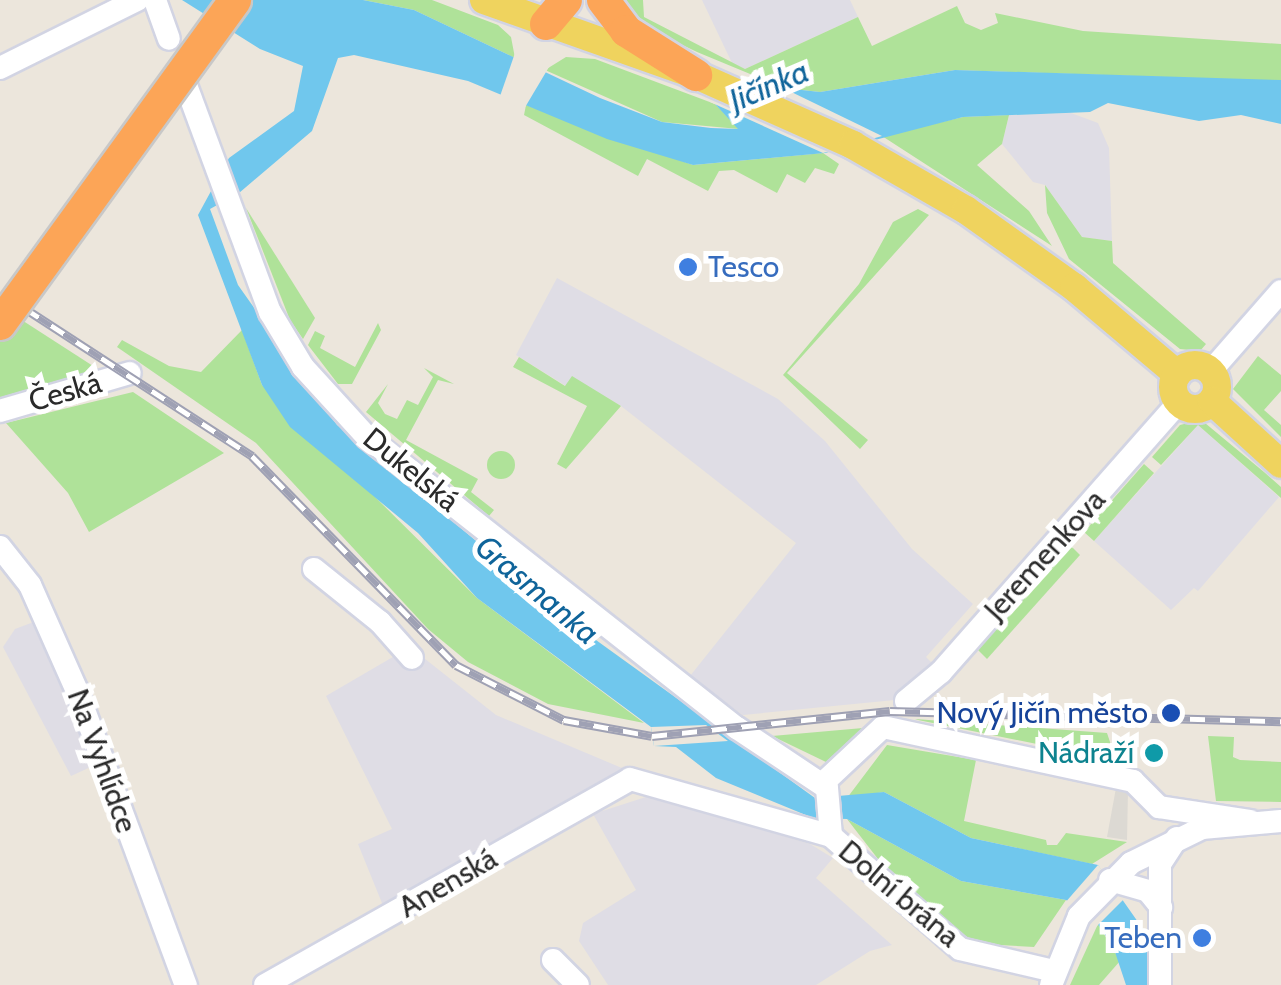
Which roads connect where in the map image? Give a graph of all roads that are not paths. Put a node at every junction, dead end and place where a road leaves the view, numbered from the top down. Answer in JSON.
{"nodes":[{"id":1,"x":137,"y":0,"type":"edge"},
{"id":2,"x":155,"y":0,"type":"edge"},
{"id":3,"x":212,"y":0,"type":"edge"},
{"id":4,"x":235,"y":0,"type":"edge"},
{"id":5,"x":484,"y":0,"type":"edge"},
{"id":6,"x":603,"y":0,"type":"edge"},
{"id":7,"x":552,"y":8,"type":"edge"},
{"id":8,"x":169,"y":39,"type":"dead end"},
{"id":9,"x":0,"y":68,"type":"edge"},
{"id":10,"x":696,"y":75,"type":"junction"},
{"id":11,"x":187,"y":88,"type":"dead end"},
{"id":12,"x":1281,"y":291,"type":"edge"},
{"id":13,"x":0,"y":292,"type":"edge"},
{"id":14,"x":0,"y":324,"type":"edge"},
{"id":15,"x":1211,"y":371,"type":"junction"},
{"id":16,"x":130,"y":373,"type":"dead end"},
{"id":17,"x":1178,"y":388,"type":"junction"},
{"id":18,"x":1212,"y":401,"type":"junction"},
{"id":19,"x":0,"y":411,"type":"edge"},
{"id":20,"x":1281,"y":464,"type":"edge"},
{"id":21,"x":0,"y":547,"type":"edge"},
{"id":22,"x":314,"y":569,"type":"dead end"},
{"id":23,"x":412,"y":658,"type":"dead end"},
{"id":24,"x":906,"y":701,"type":"dead end"},
{"id":25,"x":630,"y":779,"type":"joint"},
{"id":26,"x":827,"y":804,"type":"junction"},
{"id":27,"x":1250,"y":821,"type":"junction"},
{"id":28,"x":1281,"y":822,"type":"edge"},
{"id":29,"x":1179,"y":836,"type":"junction"},
{"id":30,"x":1110,"y":880,"type":"junction"},
{"id":31,"x":1160,"y":907,"type":"junction"},
{"id":32,"x":553,"y":960,"type":"dead end"},
{"id":33,"x":1052,"y":978,"type":"edge"},
{"id":34,"x":186,"y":985,"type":"edge"},
{"id":35,"x":265,"y":985,"type":"edge"},
{"id":36,"x":578,"y":985,"type":"edge"},
{"id":37,"x":1160,"y":985,"type":"edge"}],
"edges":[{"from":1,"to":9,"type":"street"},
{"from":2,"to":8,"type":"street"},
{"from":3,"to":13,"type":"highway"},
{"from":4,"to":14,"type":"highway","bridge":true},
{"from":5,"to":7,"type":"main road"},
{"from":6,"to":10,"type":"highway"},
{"from":7,"to":10,"type":"main road"},
{"from":10,"to":17,"type":"main road"},
{"from":11,"to":26,"type":"street","name":"Dukelská"},
{"from":12,"to":15,"type":"street"},
{"from":15,"to":17,"type":"main road"},
{"from":15,"to":18,"type":"main road"},
{"from":16,"to":19,"type":"street","name":"Česká"},
{"from":17,"to":18,"type":"main road"},
{"from":17,"to":24,"type":"street","name":"Jeremenkova"},
{"from":18,"to":20,"type":"main road"},
{"from":21,"to":34,"type":"street","name":"Na Vyhlídce"},
{"from":22,"to":23,"type":"street"},
{"from":25,"to":26,"type":"street","name":"Dolní brána"},
{"from":25,"to":35,"type":"street","name":"Anenská"},
{"from":26,"to":27,"type":"street"},
{"from":26,"to":33,"type":"street","name":"Dolní brána"},
{"from":27,"to":28,"type":"street"},
{"from":27,"to":29,"type":"street"},
{"from":29,"to":30,"type":"street"},
{"from":29,"to":31,"type":"street"},
{"from":30,"to":31,"type":"street"},
{"from":30,"to":33,"type":"street"},
{"from":31,"to":37,"type":"street"},
{"from":32,"to":36,"type":"street"}]}
